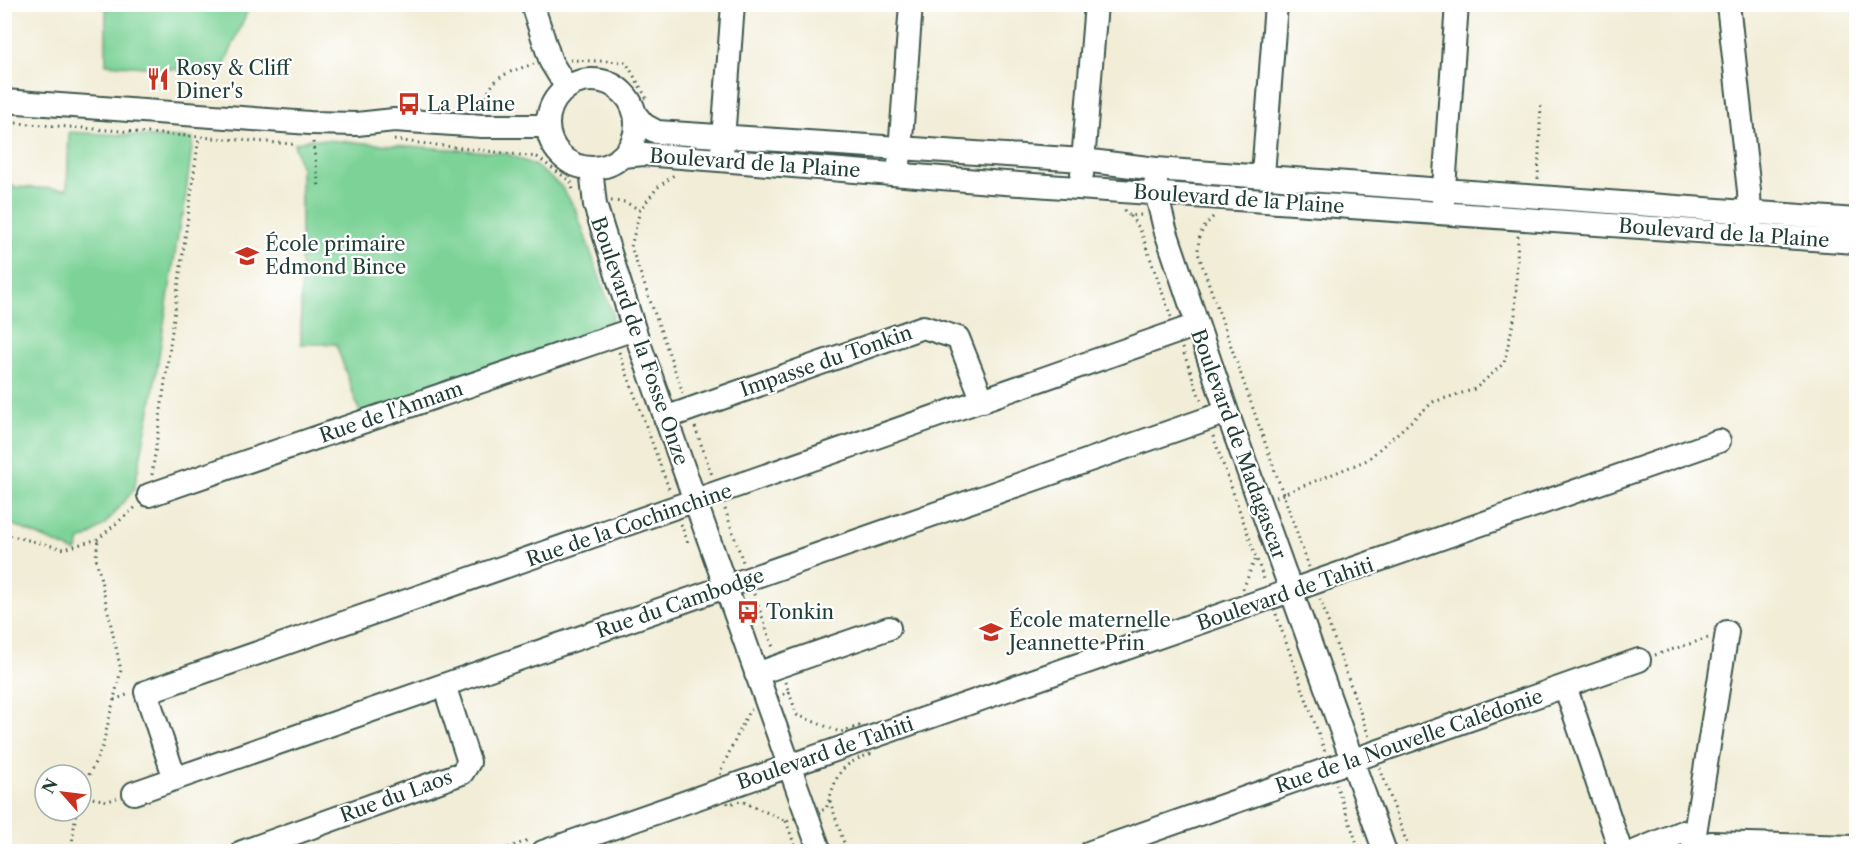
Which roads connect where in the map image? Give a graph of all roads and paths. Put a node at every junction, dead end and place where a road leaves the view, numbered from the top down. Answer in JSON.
{"nodes":[{"id":1,"x":532,"y":4,"type":"edge"},
{"id":2,"x":733,"y":4,"type":"edge"},
{"id":3,"x":911,"y":4,"type":"edge"},
{"id":4,"x":1096,"y":4,"type":"edge"},
{"id":5,"x":1276,"y":4,"type":"edge"},
{"id":6,"x":1457,"y":4,"type":"edge"},
{"id":7,"x":1728,"y":4,"type":"edge"},
{"id":8,"x":550,"y":59,"type":"junction"},
{"id":9,"x":567,"y":88,"type":"junction"},
{"id":10,"x":4,"y":101,"type":"edge"},
{"id":11,"x":1541,"y":101,"type":"dead end"},
{"id":12,"x":645,"y":110,"type":"junction"},
{"id":13,"x":4,"y":122,"type":"edge"},
{"id":14,"x":482,"y":126,"type":"junction"},
{"id":15,"x":548,"y":126,"type":"junction"},
{"id":16,"x":310,"y":127,"type":"junction"},
{"id":17,"x":199,"y":137,"type":"junction"},
{"id":18,"x":724,"y":138,"type":"junction"},
{"id":19,"x":382,"y":139,"type":"dead end"},
{"id":20,"x":810,"y":144,"type":"junction"},
{"id":21,"x":992,"y":155,"type":"junction"},
{"id":22,"x":623,"y":156,"type":"junction"},
{"id":23,"x":1083,"y":160,"type":"junction"},
{"id":24,"x":721,"y":161,"type":"junction"},
{"id":25,"x":899,"y":161,"type":"junction"},
{"id":26,"x":808,"y":167,"type":"junction"},
{"id":27,"x":591,"y":168,"type":"junction"},
{"id":28,"x":1156,"y":169,"type":"junction"},
{"id":29,"x":681,"y":172,"type":"dead end"},
{"id":30,"x":1263,"y":175,"type":"junction"},
{"id":31,"x":991,"y":182,"type":"junction"},
{"id":32,"x":319,"y":187,"type":"dead end"},
{"id":33,"x":1082,"y":188,"type":"junction"},
{"id":34,"x":1444,"y":188,"type":"junction"},
{"id":35,"x":1156,"y":192,"type":"junction"},
{"id":36,"x":1536,"y":195,"type":"junction"},
{"id":37,"x":595,"y":205,"type":"junction"},
{"id":38,"x":640,"y":210,"type":"junction"},
{"id":39,"x":1750,"y":212,"type":"junction"},
{"id":40,"x":1443,"y":213,"type":"junction"},
{"id":41,"x":1130,"y":216,"type":"dead end"},
{"id":42,"x":1212,"y":217,"type":"dead end"},
{"id":43,"x":1518,"y":218,"type":"junction"},
{"id":44,"x":1857,"y":220,"type":"edge"},
{"id":45,"x":1749,"y":234,"type":"junction"},
{"id":46,"x":1857,"y":242,"type":"edge"},
{"id":47,"x":634,"y":329,"type":"junction"},
{"id":48,"x":1187,"y":329,"type":"junction"},
{"id":49,"x":983,"y":401,"type":"junction"},
{"id":50,"x":689,"y":409,"type":"junction"},
{"id":51,"x":1217,"y":416,"type":"junction"},
{"id":52,"x":665,"y":418,"type":"junction"},
{"id":53,"x":1719,"y":441,"type":"dead end"},
{"id":54,"x":719,"y":494,"type":"junction"},
{"id":55,"x":1283,"y":494,"type":"junction"},
{"id":56,"x":149,"y":495,"type":"junction"},
{"id":57,"x":695,"y":502,"type":"junction"},
{"id":58,"x":1260,"y":504,"type":"junction"},
{"id":59,"x":4,"y":534,"type":"edge"},
{"id":60,"x":98,"y":539,"type":"junction"},
{"id":61,"x":1256,"y":557,"type":"junction"},
{"id":62,"x":749,"y":579,"type":"junction"},
{"id":63,"x":1315,"y":584,"type":"junction"},
{"id":64,"x":725,"y":588,"type":"junction"},
{"id":65,"x":1292,"y":591,"type":"junction"},
{"id":66,"x":1270,"y":599,"type":"junction"},
{"id":67,"x":1235,"y":612,"type":"junction"},
{"id":68,"x":889,"y":628,"type":"dead end"},
{"id":69,"x":1727,"y":633,"type":"joint"},
{"id":70,"x":1639,"y":660,"type":"joint"},
{"id":71,"x":780,"y":666,"type":"junction"},
{"id":72,"x":756,"y":674,"type":"junction"},
{"id":73,"x":444,"y":685,"type":"junction"},
{"id":74,"x":1565,"y":686,"type":"junction"},
{"id":75,"x":789,"y":692,"type":"dead end"},
{"id":76,"x":1375,"y":753,"type":"junction"},
{"id":77,"x":1353,"y":761,"type":"junction"},
{"id":78,"x":788,"y":765,"type":"junction"},
{"id":79,"x":93,"y":766,"type":"edge"},
{"id":80,"x":1330,"y":769,"type":"junction"},
{"id":81,"x":175,"y":779,"type":"junction"},
{"id":82,"x":134,"y":793,"type":"joint"},
{"id":83,"x":93,"y":798,"type":"edge"},
{"id":84,"x":829,"y":800,"type":"dead end"},
{"id":85,"x":786,"y":821,"type":"dead end"},
{"id":86,"x":74,"y":823,"type":"edge"},
{"id":87,"x":1695,"y":842,"type":"edge"},
{"id":88,"x":1857,"y":847,"type":"edge"},
{"id":89,"x":70,"y":852,"type":"edge"},
{"id":90,"x":242,"y":852,"type":"edge"},
{"id":91,"x":543,"y":852,"type":"edge"},
{"id":92,"x":796,"y":852,"type":"edge"},
{"id":93,"x":820,"y":852,"type":"edge"},
{"id":94,"x":847,"y":852,"type":"edge"},
{"id":95,"x":1091,"y":852,"type":"edge"},
{"id":96,"x":1360,"y":852,"type":"edge"},
{"id":97,"x":1385,"y":852,"type":"edge"},
{"id":98,"x":1410,"y":852,"type":"edge"},
{"id":99,"x":1622,"y":852,"type":"edge"},
{"id":100,"x":1634,"y":852,"type":"edge"}],
"edges":[{"from":1,"to":8,"type":"street"},
{"from":2,"to":18,"type":"street"},
{"from":3,"to":25,"type":"street"},
{"from":4,"to":23,"type":"street"},
{"from":5,"to":30,"type":"street"},
{"from":6,"to":34,"type":"street"},
{"from":7,"to":39,"type":"street"},
{"from":8,"to":9,"type":"street"},
{"from":8,"to":12,"type":"path"},
{"from":8,"to":14,"type":"path"},
{"from":9,"to":12,"type":"street"},
{"from":9,"to":15,"type":"street"},
{"from":10,"to":16,"type":"street"},
{"from":11,"to":36,"type":"path"},
{"from":12,"to":18,"type":"street","name":"Boulevard de la Plaine"},
{"from":12,"to":22,"type":"street"},
{"from":13,"to":17,"type":"path"},
{"from":14,"to":15,"type":"street"},
{"from":14,"to":16,"type":"street"},
{"from":15,"to":27,"type":"street"},
{"from":16,"to":17,"type":"path"},
{"from":16,"to":32,"type":"path"},
{"from":17,"to":56,"type":"path"},
{"from":18,"to":20,"type":"street","name":"Boulevard de la Plaine"},
{"from":18,"to":24,"type":"street"},
{"from":19,"to":37,"type":"path"},
{"from":20,"to":25,"type":"street","name":"Boulevard de la Plaine"},
{"from":20,"to":26,"type":"street"},
{"from":21,"to":23,"type":"street","name":"Boulevard de la Plaine"},
{"from":21,"to":25,"type":"street","name":"Boulevard de la Plaine"},
{"from":21,"to":31,"type":"street"},
{"from":22,"to":24,"type":"street","name":"Boulevard de la Plaine"},
{"from":22,"to":27,"type":"street"},
{"from":23,"to":28,"type":"street","name":"Boulevard de la Plaine"},
{"from":23,"to":33,"type":"street"},
{"from":24,"to":26,"type":"street","name":"Boulevard de la Plaine"},
{"from":25,"to":26,"type":"street","name":"Boulevard de la Plaine"},
{"from":25,"to":31,"type":"street","name":"Boulevard de la Plaine"},
{"from":27,"to":37,"type":"street","name":"Boulevard de la Fosse Onze"},
{"from":28,"to":30,"type":"street","name":"Boulevard de la Plaine"},
{"from":28,"to":35,"type":"street","name":"Boulevard de Madagascar"},
{"from":29,"to":38,"type":"path"},
{"from":30,"to":34,"type":"street","name":"Boulevard de la Plaine"},
{"from":31,"to":33,"type":"street","name":"Boulevard de la Plaine"},
{"from":33,"to":35,"type":"street","name":"Boulevard de la Plaine"},
{"from":34,"to":36,"type":"street","name":"Boulevard de la Plaine"},
{"from":34,"to":40,"type":"street"},
{"from":35,"to":40,"type":"street","name":"Boulevard de la Plaine"},
{"from":35,"to":48,"type":"street","name":"Boulevard de Madagascar"},
{"from":36,"to":39,"type":"street","name":"Boulevard de la Plaine"},
{"from":37,"to":38,"type":"path"},
{"from":37,"to":47,"type":"street","name":"Boulevard de la Fosse Onze"},
{"from":38,"to":50,"type":"path"},
{"from":39,"to":44,"type":"street","name":"Boulevard de la Plaine"},
{"from":39,"to":45,"type":"street"},
{"from":40,"to":43,"type":"street","name":"Boulevard de la Plaine"},
{"from":41,"to":48,"type":"path"},
{"from":42,"to":55,"type":"path"},
{"from":43,"to":45,"type":"street","name":"Boulevard de la Plaine"},
{"from":43,"to":55,"type":"path"},
{"from":45,"to":46,"type":"street","name":"Boulevard de la Plaine"},
{"from":47,"to":52,"type":"street","name":"Boulevard de la Fosse Onze"},
{"from":47,"to":56,"type":"street","name":"Rue de l'Annam"},
{"from":48,"to":49,"type":"street","name":"Rue de la Cochinchine"},
{"from":48,"to":51,"type":"street","name":"Boulevard de Madagascar"},
{"from":48,"to":51,"type":"path"},
{"from":49,"to":50,"type":"street","name":"Impasse du Tonkin"},
{"from":49,"to":54,"type":"street","name":"Rue de la Cochinchine"},
{"from":50,"to":52,"type":"street","name":"Impasse du Tonkin"},
{"from":50,"to":54,"type":"path"},
{"from":51,"to":58,"type":"street","name":"Boulevard de Madagascar"},
{"from":51,"to":61,"type":"path"},
{"from":51,"to":62,"type":"street","name":"Rue du Cambodge"},
{"from":52,"to":57,"type":"street","name":"Boulevard de la Fosse Onze"},
{"from":53,"to":63,"type":"street","name":"Boulevard de Tahiti"},
{"from":54,"to":57,"type":"street","name":"Rue de la Cochinchine"},
{"from":54,"to":62,"type":"path"},
{"from":55,"to":58,"type":"path"},
{"from":55,"to":63,"type":"path"},
{"from":56,"to":60,"type":"path"},
{"from":57,"to":64,"type":"street","name":"Boulevard de la Fosse Onze"},
{"from":57,"to":81,"type":"street","name":"Rue de la Cochinchine"},
{"from":58,"to":65,"type":"street","name":"Boulevard de Madagascar"},
{"from":59,"to":60,"type":"path"},
{"from":60,"to":79,"type":"path"},
{"from":61,"to":66,"type":"path"},
{"from":61,"to":67,"type":"path"},
{"from":62,"to":64,"type":"street","name":"Rue du Cambodge"},
{"from":62,"to":71,"type":"path"},
{"from":63,"to":65,"type":"street","name":"Boulevard de Tahiti"},
{"from":63,"to":76,"type":"path"},
{"from":64,"to":72,"type":"street","name":"Boulevard de la Fosse Onze"},
{"from":64,"to":73,"type":"street","name":"Rue du Cambodge"},
{"from":65,"to":66,"type":"street","name":"Boulevard de Tahiti"},
{"from":65,"to":77,"type":"street","name":"Boulevard de Madagascar"},
{"from":66,"to":67,"type":"street","name":"Boulevard de Tahiti"},
{"from":66,"to":80,"type":"path"},
{"from":67,"to":78,"type":"street","name":"Boulevard de Tahiti"},
{"from":68,"to":71,"type":"street"},
{"from":69,"to":70,"type":"path"},
{"from":69,"to":87,"type":"street"},
{"from":70,"to":74,"type":"street","name":"Rue de la Nouvelle Calédonie"},
{"from":71,"to":72,"type":"street"},
{"from":71,"to":75,"type":"path"},
{"from":72,"to":78,"type":"street","name":"Boulevard de la Fosse Onze"},
{"from":73,"to":81,"type":"street","name":"Rue du Cambodge"},
{"from":73,"to":90,"type":"street","name":"Rue du Laos"},
{"from":74,"to":76,"type":"street","name":"Rue de la Nouvelle Calédonie"},
{"from":74,"to":99,"type":"street"},
{"from":76,"to":77,"type":"street","name":"Rue de la Nouvelle Calédonie"},
{"from":76,"to":98,"type":"path"},
{"from":77,"to":80,"type":"street","name":"Rue de la Nouvelle Calédonie"},
{"from":77,"to":97,"type":"street","name":"Boulevard de Madagascar"},
{"from":78,"to":91,"type":"street","name":"Boulevard de Tahiti"},
{"from":78,"to":93,"type":"street","name":"Boulevard de la Fosse Onze"},
{"from":80,"to":95,"type":"street","name":"Rue de la Nouvelle Calédonie"},
{"from":80,"to":96,"type":"path"},
{"from":81,"to":82,"type":"street","name":"Rue du Cambodge"},
{"from":82,"to":83,"type":"path"},
{"from":84,"to":94,"type":"path"},
{"from":85,"to":92,"type":"path"},
{"from":86,"to":89,"type":"path"},
{"from":87,"to":88,"type":"street"},
{"from":87,"to":100,"type":"street"}]}
